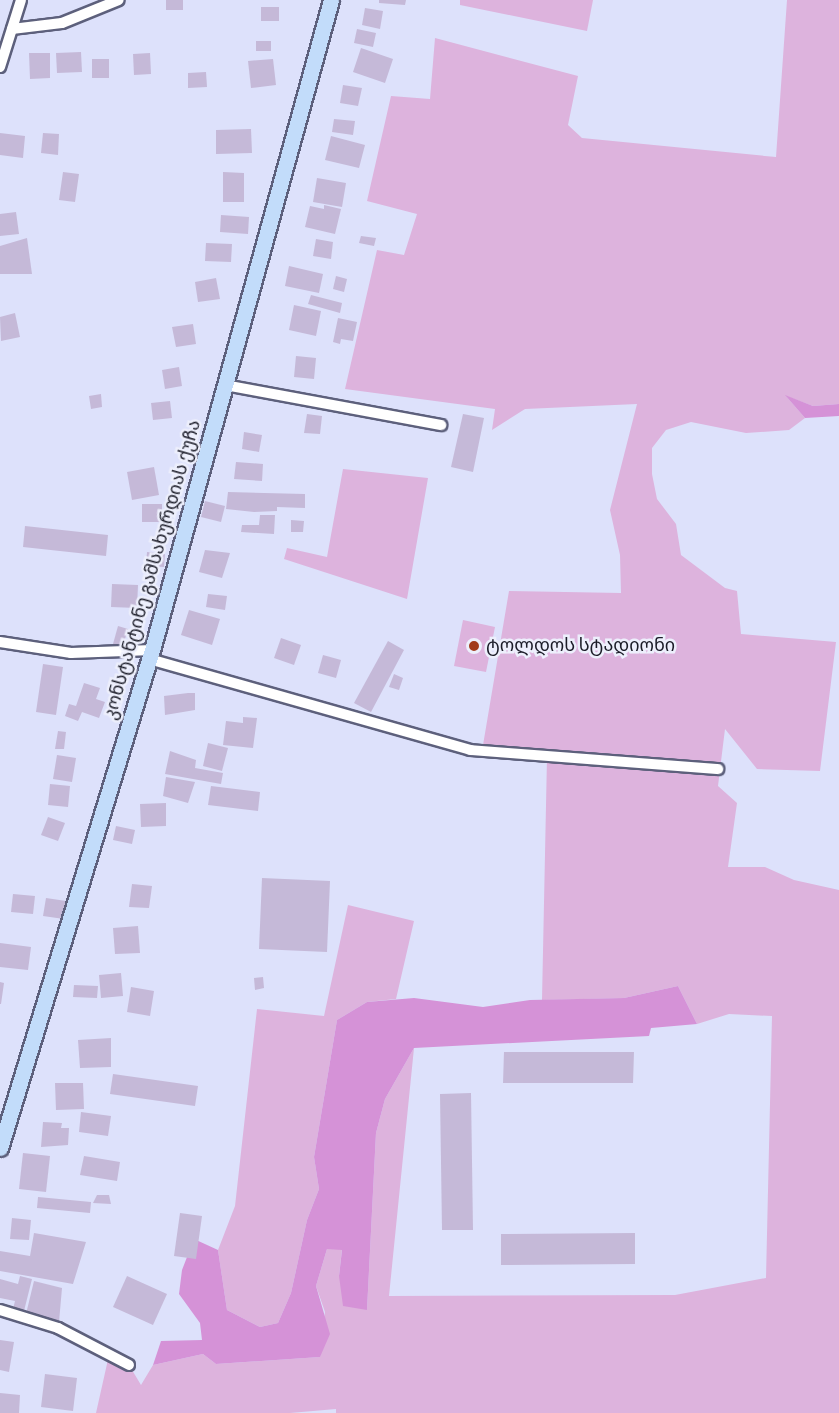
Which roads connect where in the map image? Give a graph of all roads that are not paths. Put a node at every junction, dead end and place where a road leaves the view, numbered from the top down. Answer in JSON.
{"nodes":[{"id":1,"x":21,"y":0,"type":"edge"},
{"id":2,"x":119,"y":0,"type":"edge"},
{"id":3,"x":331,"y":0,"type":"edge"},
{"id":4,"x":12,"y":29,"type":"junction"},
{"id":5,"x":0,"y":67,"type":"edge"},
{"id":6,"x":225,"y":385,"type":"junction"},
{"id":7,"x":441,"y":425,"type":"dead end"},
{"id":8,"x":0,"y":642,"type":"edge"},
{"id":9,"x":151,"y":654,"type":"junction"},
{"id":10,"x":718,"y":769,"type":"dead end"},
{"id":11,"x":0,"y":1148,"type":"edge"},
{"id":12,"x":0,"y":1310,"type":"edge"},
{"id":13,"x":129,"y":1365,"type":"dead end"}],
"edges":[{"from":1,"to":4,"type":"street"},
{"from":2,"to":4,"type":"street"},
{"from":3,"to":6,"type":"street","name":"კონსტანტინე გამსახურდიას ქუჩა"},
{"from":4,"to":5,"type":"street"},
{"from":6,"to":7,"type":"street"},
{"from":6,"to":9,"type":"street","name":"კონსტანტინე გამსახურდიას ქუჩა"},
{"from":8,"to":9,"type":"street"},
{"from":9,"to":10,"type":"street"},
{"from":9,"to":11,"type":"street","name":"კონსტანტინე გამსახურდიას ქუჩა"},
{"from":12,"to":13,"type":"street"}]}
